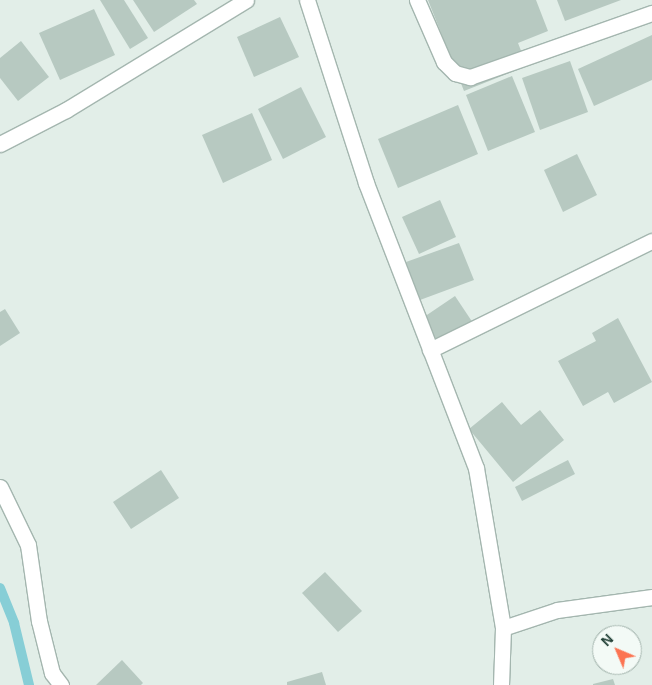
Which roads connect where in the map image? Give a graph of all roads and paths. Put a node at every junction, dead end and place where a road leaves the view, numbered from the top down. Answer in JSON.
{"nodes":[{"id":1,"x":246,"y":0,"type":"edge"},
{"id":2,"x":307,"y":0,"type":"edge"},
{"id":3,"x":417,"y":0,"type":"edge"},
{"id":4,"x":652,"y":12,"type":"edge"},
{"id":5,"x":0,"y":144,"type":"edge"},
{"id":6,"x":652,"y":241,"type":"edge"},
{"id":7,"x":430,"y":350,"type":"junction"},
{"id":8,"x":0,"y":487,"type":"edge"},
{"id":9,"x":652,"y":597,"type":"edge"},
{"id":10,"x":503,"y":628,"type":"junction"},
{"id":11,"x":61,"y":685,"type":"edge"},
{"id":12,"x":501,"y":685,"type":"edge"}],
"edges":[{"from":1,"to":5,"type":"street"},
{"from":2,"to":7,"type":"street"},
{"from":3,"to":4,"type":"street"},
{"from":6,"to":7,"type":"street"},
{"from":7,"to":10,"type":"street"},
{"from":8,"to":11,"type":"street"},
{"from":9,"to":10,"type":"street"},
{"from":10,"to":12,"type":"street"}]}
